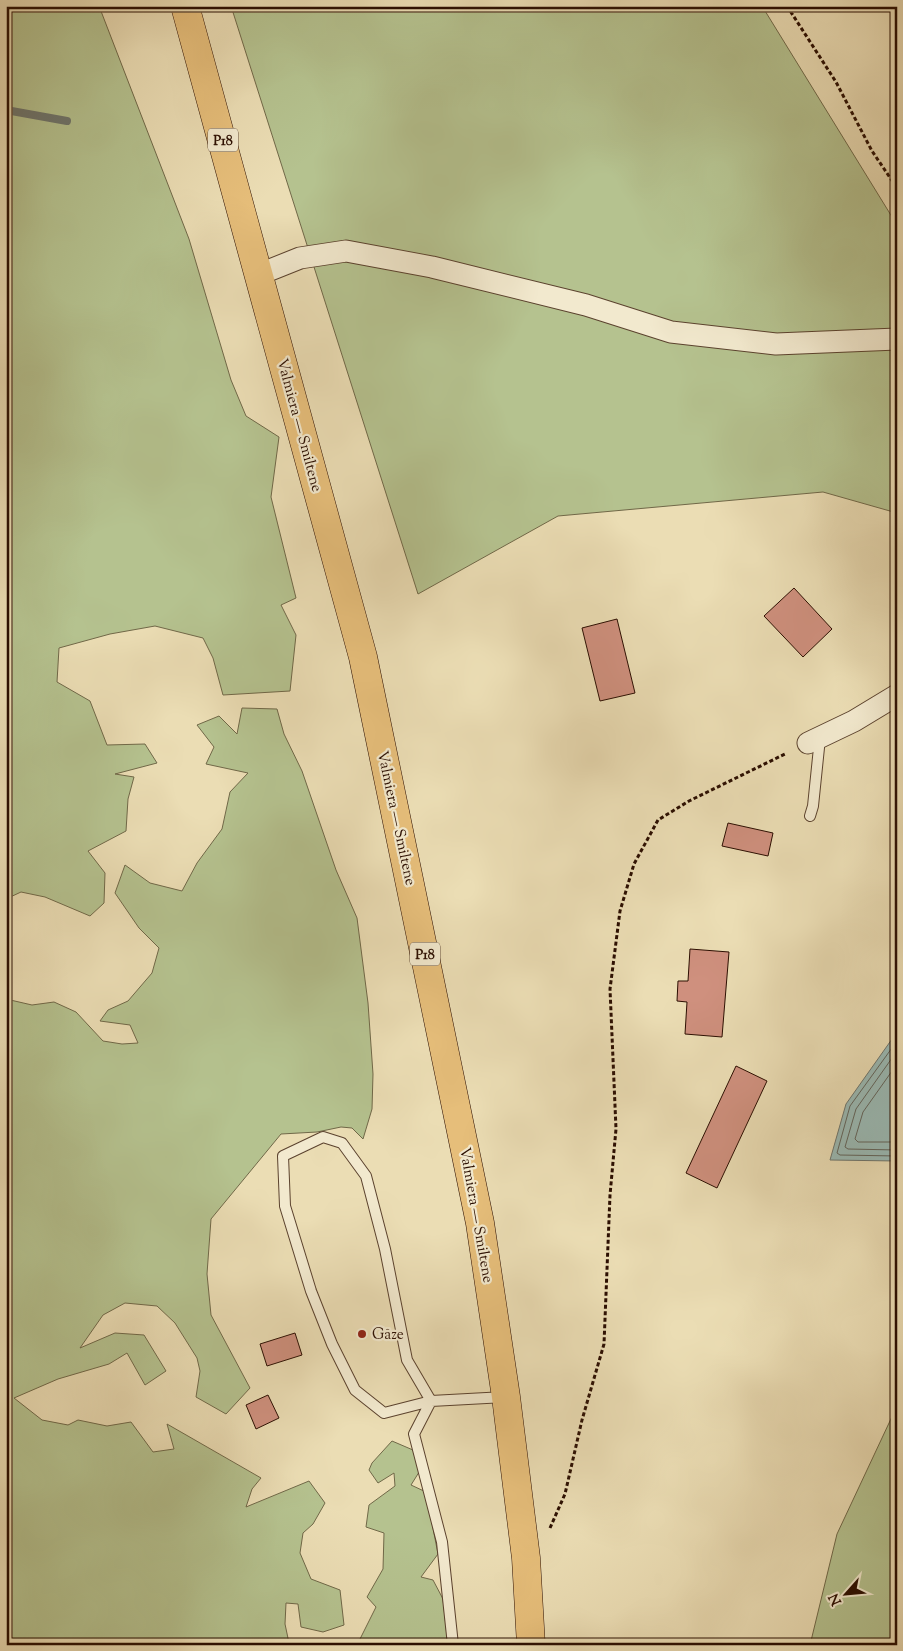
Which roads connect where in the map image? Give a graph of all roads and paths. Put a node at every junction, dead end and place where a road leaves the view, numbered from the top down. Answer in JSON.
{"nodes":[{"id":1,"x":185,"y":6,"type":"edge"},
{"id":2,"x":787,"y":6,"type":"edge"},
{"id":3,"x":897,"y":188,"type":"edge"},
{"id":4,"x":260,"y":274,"type":"junction"},
{"id":5,"x":897,"y":339,"type":"edge"},
{"id":6,"x":897,"y":695,"type":"edge"},
{"id":7,"x":814,"y":740,"type":"junction"},
{"id":8,"x":810,"y":816,"type":"dead end"},
{"id":9,"x":506,"y":1397,"type":"junction"},
{"id":10,"x":431,"y":1401,"type":"junction"},
{"id":11,"x":526,"y":1558,"type":"junction"},
{"id":12,"x":453,"y":1645,"type":"edge"},
{"id":13,"x":531,"y":1645,"type":"edge"}],
"edges":[{"from":1,"to":4,"type":"main road","name":"Valmiera — Smiltene","number":"P18"},
{"from":2,"to":3,"type":"path"},
{"from":4,"to":5,"type":"street"},
{"from":4,"to":9,"type":"main road","name":"Valmiera — Smiltene","number":"P18"},
{"from":6,"to":7,"type":"street"},
{"from":7,"to":8,"type":"lane"},
{"from":7,"to":11,"type":"path"},
{"from":9,"to":10,"type":"lane"},
{"from":9,"to":11,"type":"main road","name":"Valmiera — Smiltene","number":"P18"},
{"from":10,"to":10,"type":"lane"},
{"from":10,"to":12,"type":"lane"},
{"from":11,"to":13,"type":"main road","name":"Valmiera — Smiltene","number":"P18"}]}
